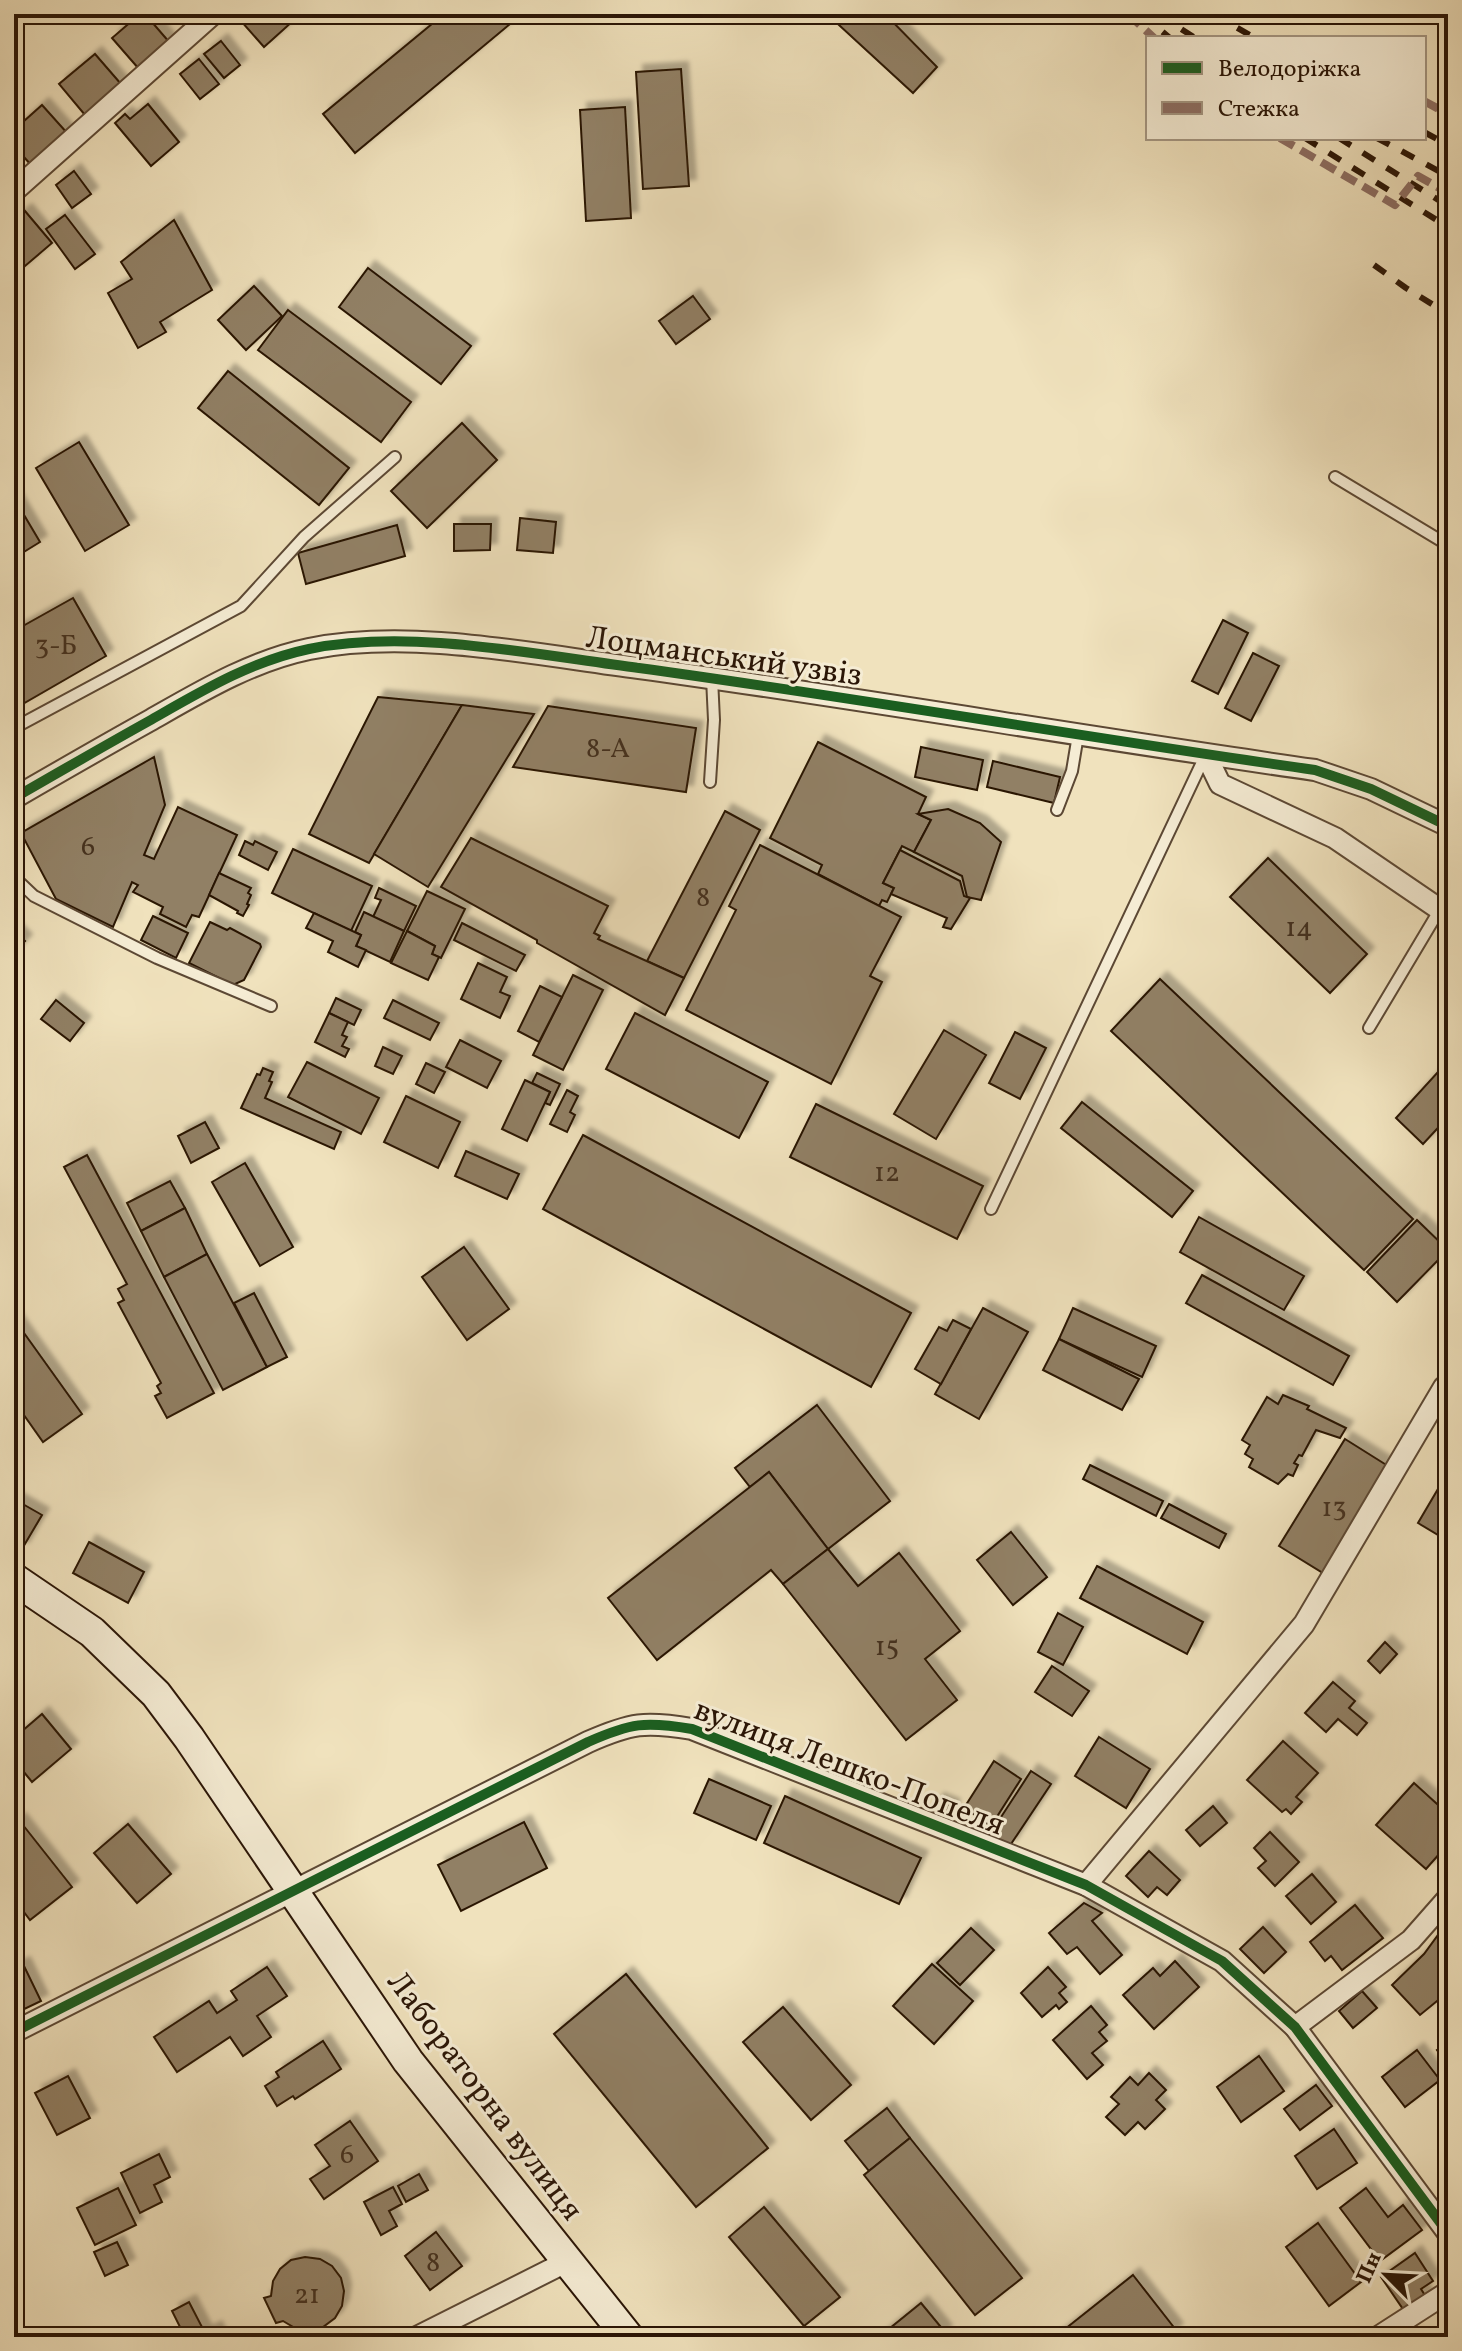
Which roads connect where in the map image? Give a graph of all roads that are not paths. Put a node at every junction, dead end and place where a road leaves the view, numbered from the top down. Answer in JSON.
{"nodes":[{"id":1,"x":213,"y":14,"type":"edge"},
{"id":2,"x":14,"y":163,"type":"edge"},
{"id":3,"x":21,"y":185,"type":"edge"},
{"id":4,"x":395,"y":457,"type":"dead end"},
{"id":5,"x":1335,"y":477,"type":"dead end"},
{"id":6,"x":1448,"y":545,"type":"edge"},
{"id":7,"x":712,"y":678,"type":"junction"},
{"id":8,"x":14,"y":728,"type":"edge"},
{"id":9,"x":1078,"y":735,"type":"junction"},
{"id":10,"x":1206,"y":755,"type":"junction"},
{"id":11,"x":710,"y":782,"type":"dead end"},
{"id":12,"x":14,"y":798,"type":"edge"},
{"id":13,"x":1057,"y":810,"type":"dead end"},
{"id":14,"x":1448,"y":826,"type":"edge"},
{"id":15,"x":14,"y":877,"type":"edge"},
{"id":16,"x":1444,"y":912,"type":"edge"},
{"id":17,"x":271,"y":1006,"type":"dead end"},
{"id":18,"x":1369,"y":1028,"type":"dead end"},
{"id":19,"x":991,"y":1209,"type":"dead end"},
{"id":20,"x":1444,"y":1387,"type":"dead end"},
{"id":21,"x":14,"y":1579,"type":"edge"},
{"id":22,"x":1086,"y":1885,"type":"junction"},
{"id":23,"x":294,"y":1892,"type":"junction"},
{"id":24,"x":1448,"y":1898,"type":"edge"},
{"id":25,"x":1295,"y":2027,"type":"junction"},
{"id":26,"x":14,"y":2032,"type":"edge"},
{"id":27,"x":1448,"y":2233,"type":"edge"},
{"id":28,"x":568,"y":2261,"type":"junction"},
{"id":29,"x":1448,"y":2292,"type":"edge"},
{"id":30,"x":417,"y":2337,"type":"edge"},
{"id":31,"x":628,"y":2337,"type":"edge"},
{"id":32,"x":1378,"y":2337,"type":"edge"}],
"edges":[{"from":1,"to":3,"type":"street"},
{"from":2,"to":3,"type":"lane"},
{"from":4,"to":8,"type":"lane"},
{"from":5,"to":6,"type":"lane"},
{"from":7,"to":9,"type":"street","name":"Лоцманський узвіз"},
{"from":7,"to":11,"type":"lane"},
{"from":7,"to":12,"type":"street","name":"Лоцманський узвіз"},
{"from":9,"to":10,"type":"street","name":"Лоцманський узвіз"},
{"from":9,"to":13,"type":"lane"},
{"from":10,"to":14,"type":"street","name":"Лоцманський узвіз"},
{"from":10,"to":16,"type":"street"},
{"from":10,"to":19,"type":"lane"},
{"from":15,"to":17,"type":"lane"},
{"from":16,"to":18,"type":"lane"},
{"from":20,"to":22,"type":"street"},
{"from":21,"to":23,"type":"main road"},
{"from":22,"to":23,"type":"street","name":"вулиця Лешко-Попеля"},
{"from":22,"to":25,"type":"street","name":"вулиця Лешко-Попеля"},
{"from":23,"to":26,"type":"street","name":"вулиця Лешко-Попеля"},
{"from":23,"to":28,"type":"main road","name":"Лабораторна вулиця"},
{"from":24,"to":25,"type":"street"},
{"from":25,"to":27,"type":"street","name":"вулиця Лешко-Попеля"},
{"from":28,"to":30,"type":"street"},
{"from":28,"to":31,"type":"main road","name":"Лабораторна вулиця"},
{"from":29,"to":32,"type":"street"}]}
